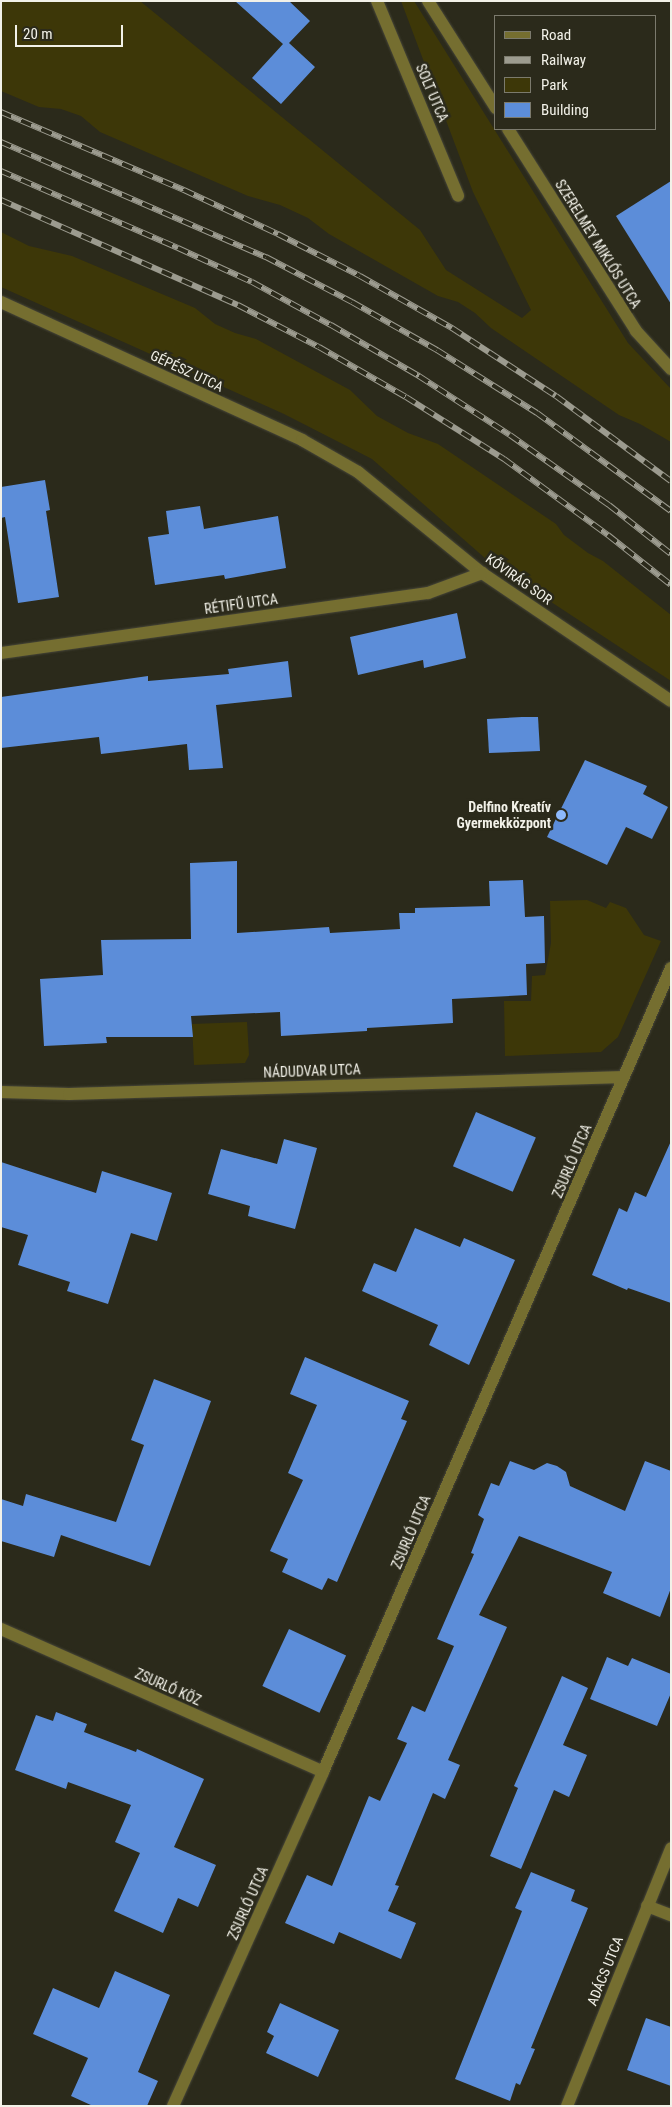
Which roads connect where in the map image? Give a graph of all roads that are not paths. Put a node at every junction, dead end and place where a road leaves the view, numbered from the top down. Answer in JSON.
{"nodes":[{"id":1,"x":377,"y":1,"type":"edge"},
{"id":2,"x":428,"y":1,"type":"edge"},
{"id":3,"x":494,"y":105,"type":"edge"},
{"id":4,"x":509,"y":130,"type":"edge"},
{"id":5,"x":458,"y":196,"type":"dead end"},
{"id":6,"x":1,"y":302,"type":"edge"},
{"id":7,"x":671,"y":369,"type":"edge"},
{"id":8,"x":358,"y":472,"type":"joint"},
{"id":9,"x":482,"y":572,"type":"junction"},
{"id":10,"x":1,"y":653,"type":"edge"},
{"id":11,"x":671,"y":701,"type":"edge"},
{"id":12,"x":671,"y":968,"type":"edge"},
{"id":13,"x":624,"y":1077,"type":"junction"},
{"id":14,"x":1,"y":1092,"type":"edge"},
{"id":15,"x":1,"y":1630,"type":"edge"},
{"id":16,"x":323,"y":1772,"type":"junction"},
{"id":17,"x":671,"y":1848,"type":"edge"},
{"id":18,"x":647,"y":1906,"type":"junction"},
{"id":19,"x":671,"y":1915,"type":"edge"},
{"id":20,"x":172,"y":2106,"type":"edge"},
{"id":21,"x":567,"y":2106,"type":"edge"}],
"edges":[{"from":1,"to":5,"type":"street","name":"SOLT UTCA"},
{"from":2,"to":3,"type":"street"},
{"from":4,"to":7,"type":"street","name":"SZERELMEY MIKLÓS UTCA"},
{"from":6,"to":8,"type":"street","name":"GÉPÉSZ UTCA"},
{"from":8,"to":9,"type":"street","name":"KŐVIRÁG SOR"},
{"from":9,"to":10,"type":"street","name":"RÉTIFŰ UTCA"},
{"from":9,"to":11,"type":"street","name":"KŐVIRÁG SOR"},
{"from":12,"to":13,"type":"street","name":"ZSURLÓ UTCA"},
{"from":13,"to":14,"type":"street","name":"NÁDUDVAR UTCA"},
{"from":13,"to":16,"type":"street","name":"ZSURLÓ UTCA"},
{"from":15,"to":16,"type":"street","name":"ZSURLÓ KÖZ"},
{"from":16,"to":20,"type":"street","name":"ZSURLÓ UTCA"},
{"from":17,"to":18,"type":"street","name":"ADÁCS UTCA"},
{"from":18,"to":19,"type":"street"},
{"from":18,"to":21,"type":"street","name":"ADÁCS UTCA"}]}
